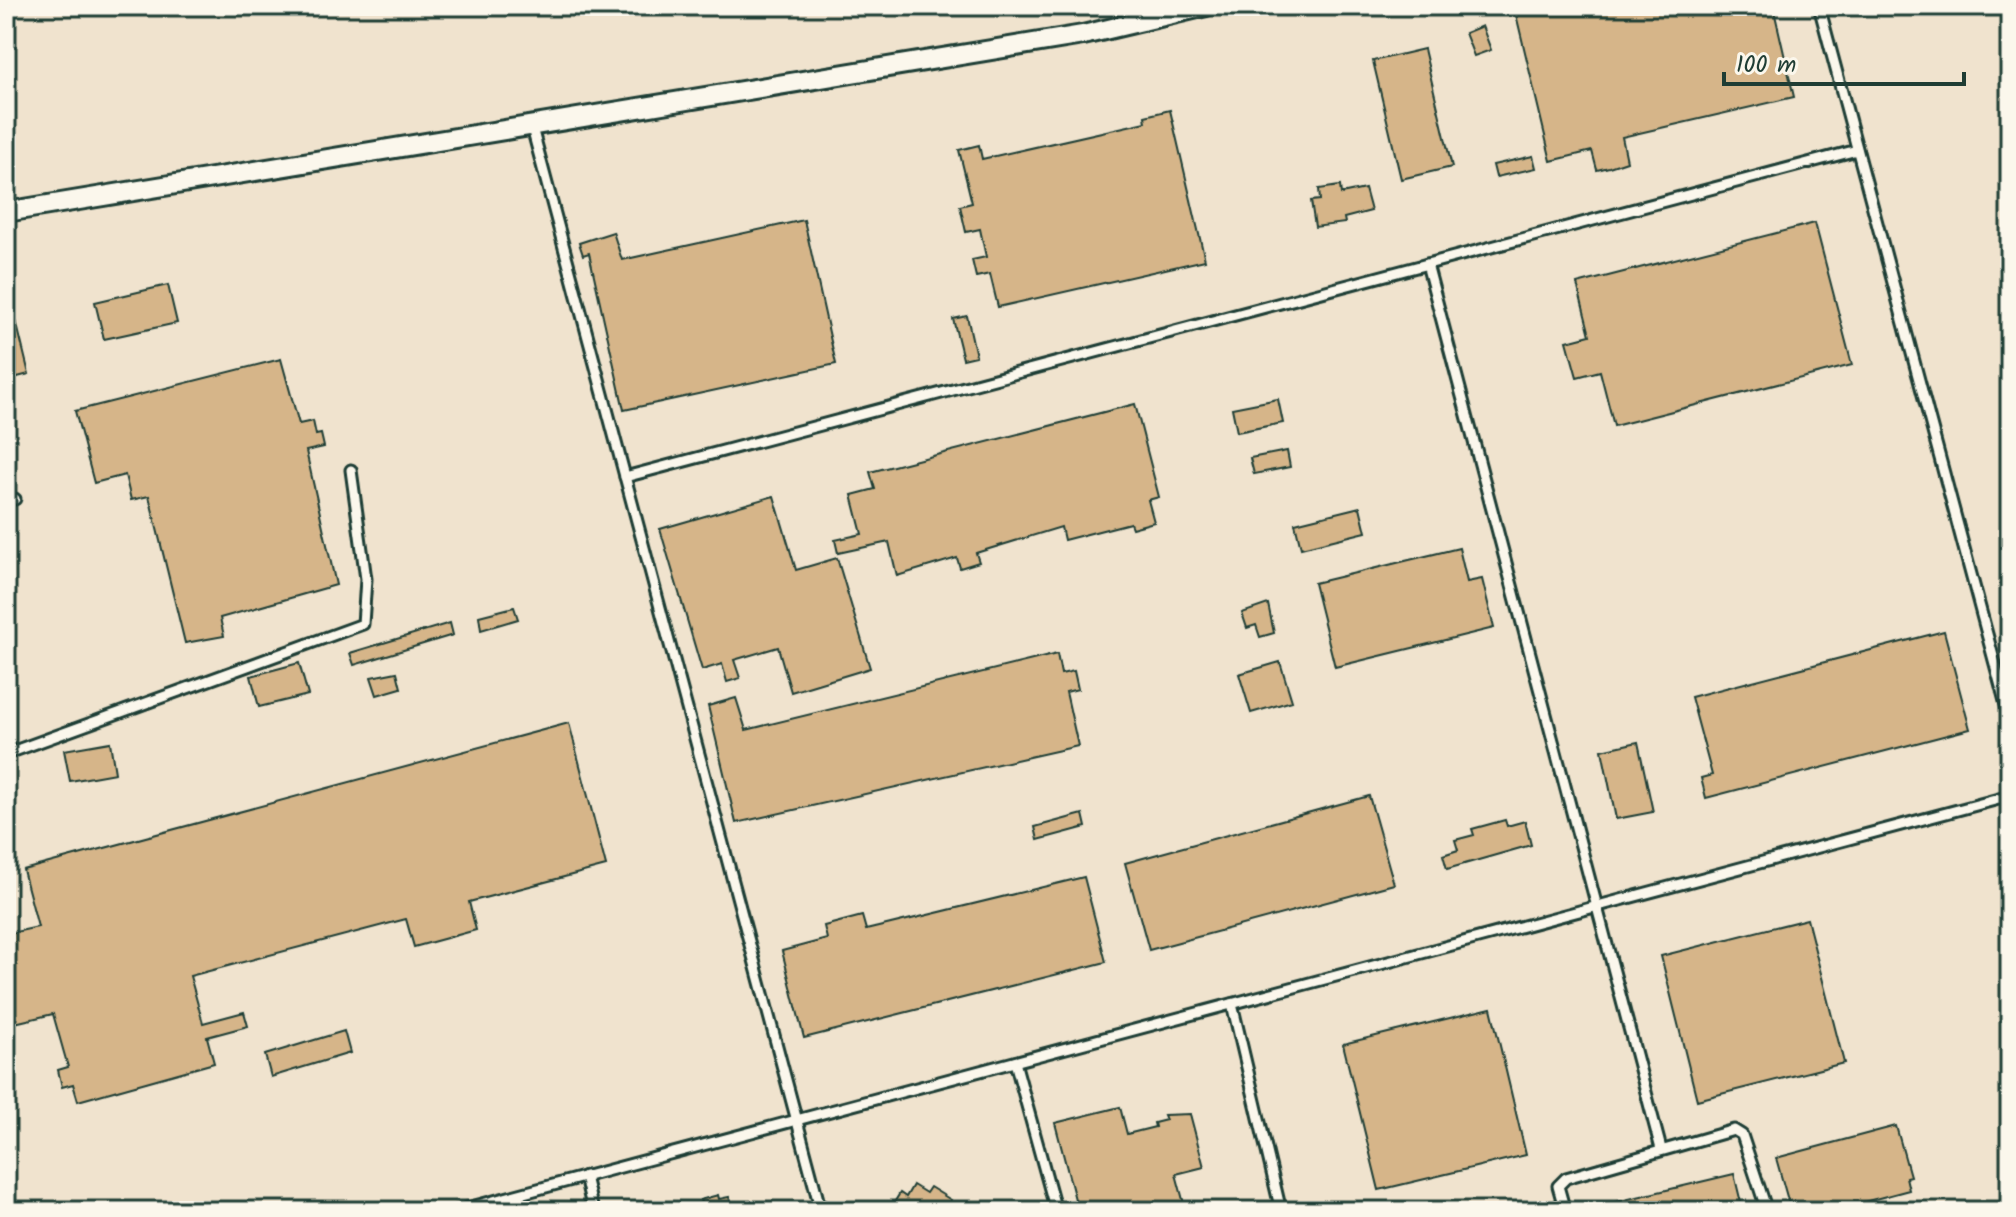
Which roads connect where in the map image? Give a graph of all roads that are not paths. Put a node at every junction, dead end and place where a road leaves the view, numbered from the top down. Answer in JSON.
{"nodes":[{"id":1,"x":1206,"y":6,"type":"edge"},
{"id":2,"x":1819,"y":6,"type":"edge"},
{"id":3,"x":531,"y":124,"type":"junction"},
{"id":4,"x":1857,"y":150,"type":"junction"},
{"id":5,"x":6,"y":212,"type":"edge"},
{"id":6,"x":1427,"y":264,"type":"junction"},
{"id":7,"x":351,"y":470,"type":"dead end"},
{"id":8,"x":625,"y":477,"type":"junction"},
{"id":9,"x":2010,"y":720,"type":"edge"},
{"id":10,"x":6,"y":754,"type":"edge"},
{"id":11,"x":2010,"y":796,"type":"edge"},
{"id":12,"x":1597,"y":906,"type":"junction"},
{"id":13,"x":1232,"y":1004,"type":"junction"},
{"id":14,"x":1015,"y":1062,"type":"junction"},
{"id":15,"x":797,"y":1120,"type":"junction"},
{"id":16,"x":1661,"y":1149,"type":"junction"},
{"id":17,"x":585,"y":1176,"type":"junction"},
{"id":18,"x":456,"y":1211,"type":"edge"},
{"id":19,"x":593,"y":1211,"type":"edge"},
{"id":20,"x":821,"y":1211,"type":"edge"},
{"id":21,"x":1056,"y":1211,"type":"edge"},
{"id":22,"x":1281,"y":1211,"type":"edge"},
{"id":23,"x":1565,"y":1211,"type":"edge"},
{"id":24,"x":1767,"y":1211,"type":"edge"}],
"edges":[{"from":1,"to":3,"type":"street"},
{"from":2,"to":4,"type":"lane"},
{"from":3,"to":5,"type":"street"},
{"from":3,"to":8,"type":"lane"},
{"from":4,"to":6,"type":"lane"},
{"from":4,"to":9,"type":"lane"},
{"from":6,"to":8,"type":"lane"},
{"from":6,"to":12,"type":"lane"},
{"from":7,"to":10,"type":"lane"},
{"from":8,"to":15,"type":"lane"},
{"from":11,"to":12,"type":"lane"},
{"from":12,"to":13,"type":"lane"},
{"from":12,"to":16,"type":"lane"},
{"from":13,"to":14,"type":"lane"},
{"from":13,"to":22,"type":"lane"},
{"from":14,"to":15,"type":"lane"},
{"from":14,"to":21,"type":"lane"},
{"from":15,"to":17,"type":"lane"},
{"from":15,"to":20,"type":"lane"},
{"from":16,"to":23,"type":"lane"},
{"from":16,"to":24,"type":"lane"},
{"from":17,"to":18,"type":"lane"},
{"from":17,"to":19,"type":"lane"}]}
